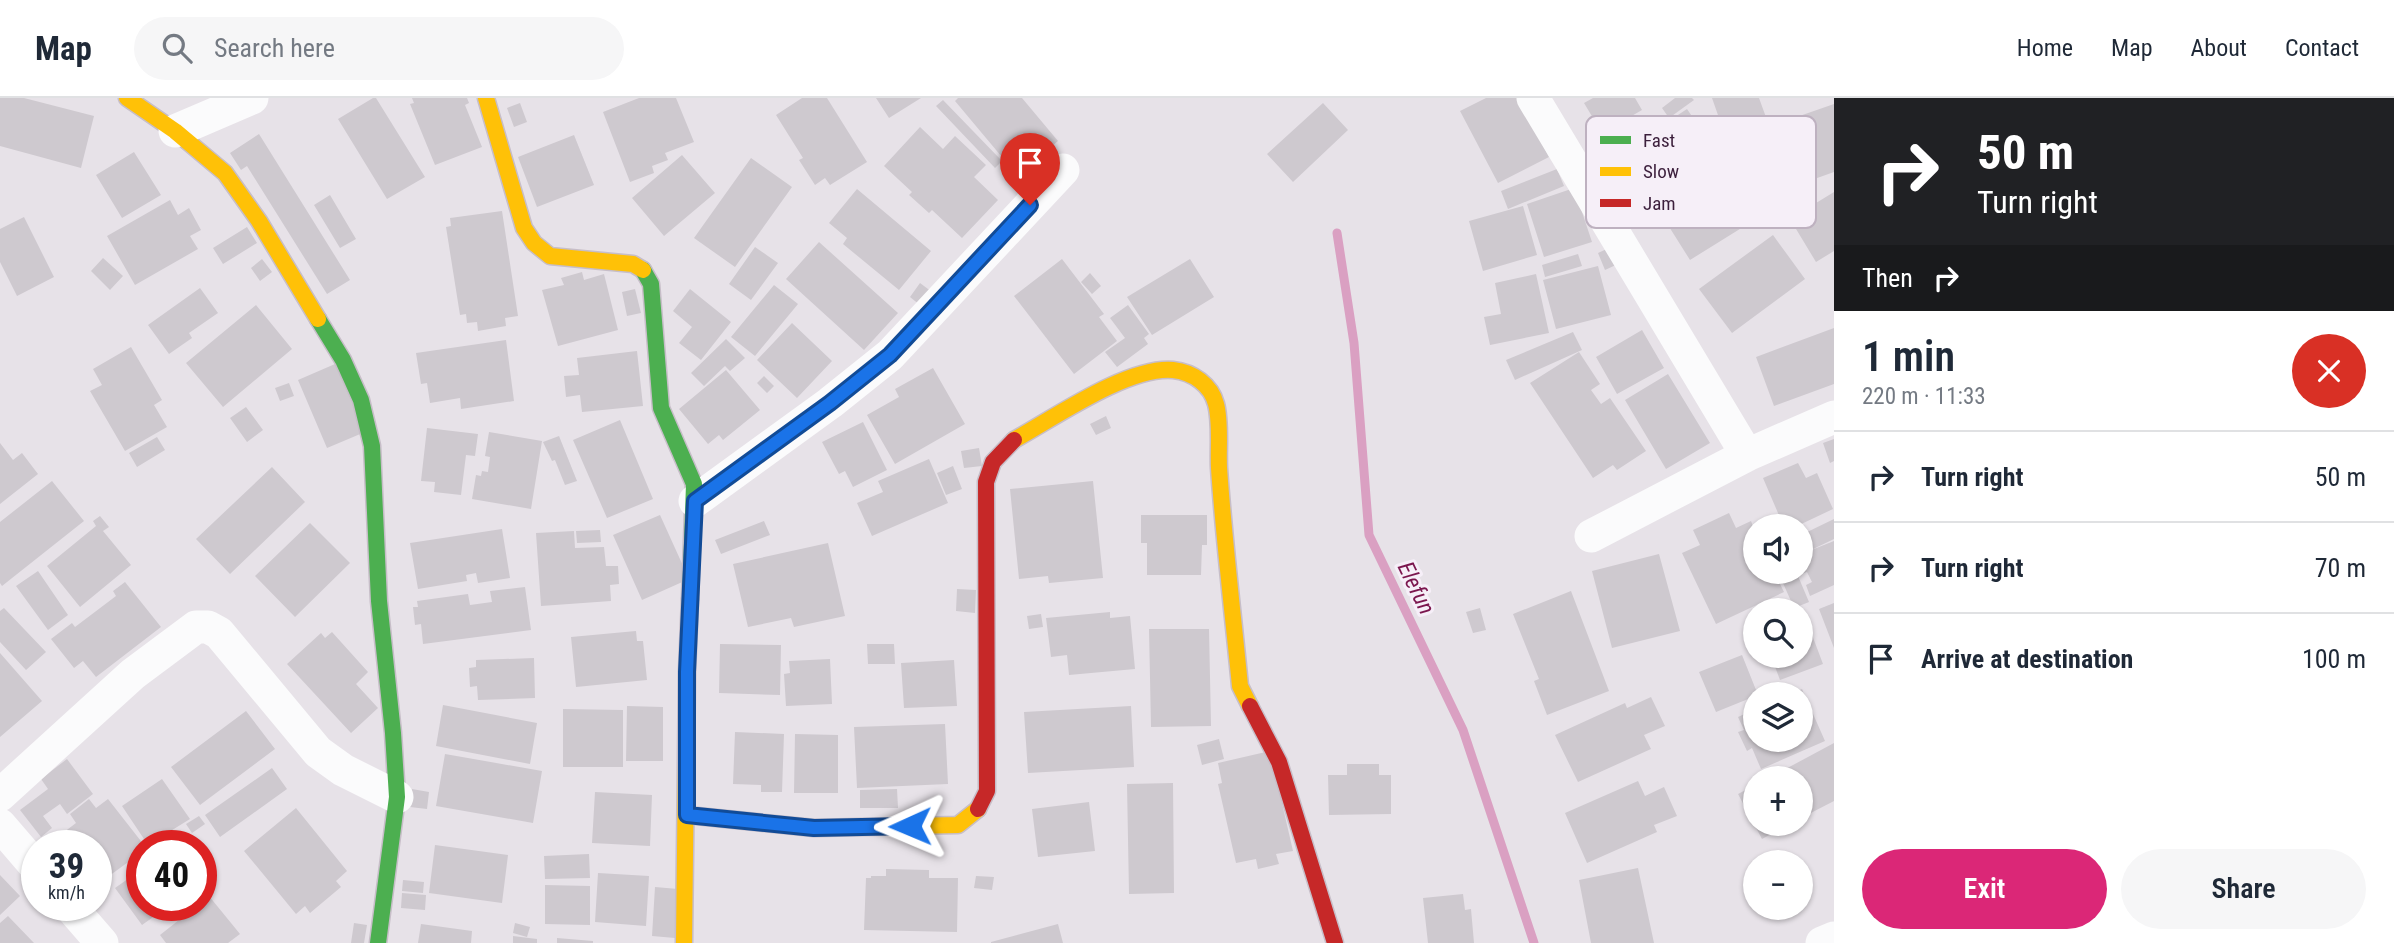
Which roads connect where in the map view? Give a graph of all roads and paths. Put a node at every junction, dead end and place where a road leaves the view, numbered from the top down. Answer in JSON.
{"nodes":[{"id":1,"x":127,"y":98,"type":"edge"},
{"id":2,"x":253,"y":98,"type":"edge"},
{"id":3,"x":486,"y":98,"type":"edge"},
{"id":4,"x":1534,"y":98,"type":"edge"},
{"id":5,"x":175,"y":131,"type":"junction"},
{"id":6,"x":1063,"y":170,"type":"dead end"},
{"id":7,"x":1586,"y":185,"type":"edge"},
{"id":8,"x":1612,"y":228,"type":"edge"},
{"id":9,"x":1834,"y":416,"type":"edge"},
{"id":10,"x":1747,"y":455,"type":"junction"},
{"id":11,"x":695,"y":501,"type":"junction"},
{"id":12,"x":1591,"y":536,"type":"dead end"},
{"id":13,"x":0,"y":795,"type":"edge"},
{"id":14,"x":397,"y":797,"type":"junction"},
{"id":15,"x":687,"y":815,"type":"junction"},
{"id":16,"x":0,"y":825,"type":"edge"},
{"id":17,"x":21,"y":849,"type":"edge"},
{"id":18,"x":83,"y":921,"type":"edge"},
{"id":19,"x":1834,"y":938,"type":"edge"},
{"id":20,"x":102,"y":943,"type":"edge"},
{"id":21,"x":378,"y":943,"type":"edge"},
{"id":22,"x":684,"y":943,"type":"edge"},
{"id":23,"x":1335,"y":943,"type":"edge"},
{"id":24,"x":1822,"y":943,"type":"edge"}],
"edges":[{"from":1,"to":5,"type":"street"},
{"from":2,"to":5,"type":"street"},
{"from":3,"to":11,"type":"street"},
{"from":4,"to":7,"type":"street"},
{"from":5,"to":14,"type":"street"},
{"from":6,"to":11,"type":"street"},
{"from":8,"to":10,"type":"street"},
{"from":9,"to":10,"type":"street"},
{"from":10,"to":12,"type":"street"},
{"from":11,"to":15,"type":"street"},
{"from":13,"to":14,"type":"street"},
{"from":14,"to":21,"type":"street"},
{"from":15,"to":22,"type":"street"},
{"from":15,"to":23,"type":"street"},
{"from":16,"to":17,"type":"street"},
{"from":18,"to":20,"type":"street"},
{"from":19,"to":24,"type":"street"}]}
